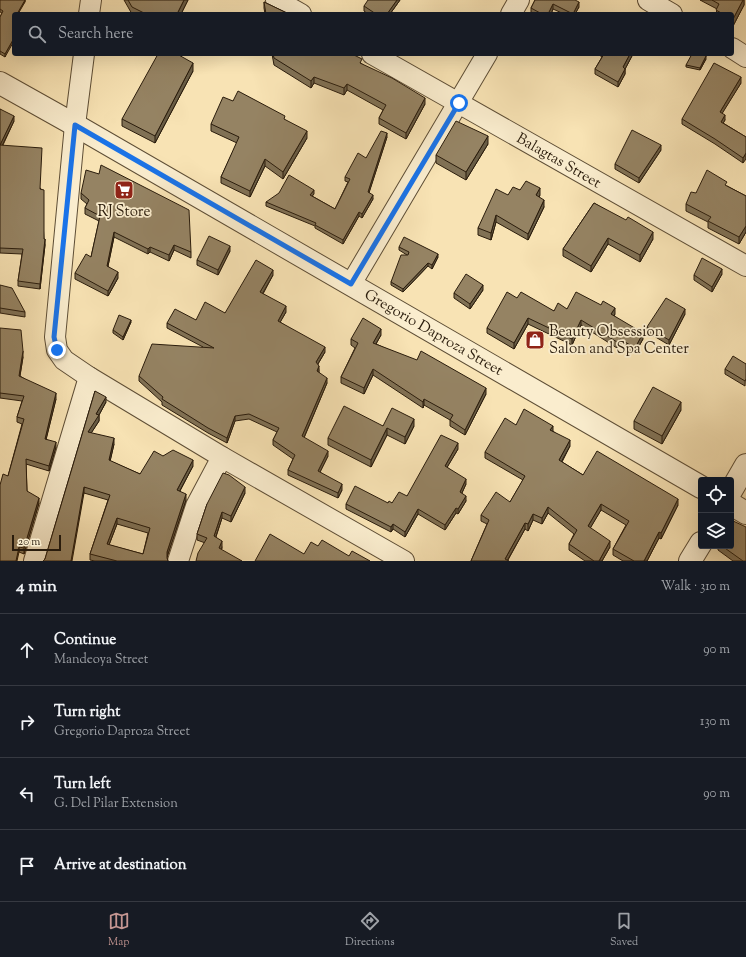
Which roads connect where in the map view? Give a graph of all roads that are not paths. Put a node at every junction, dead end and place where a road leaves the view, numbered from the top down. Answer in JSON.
{"nodes":[{"id":1,"x":91,"y":0,"type":"edge"},
{"id":2,"x":276,"y":0,"type":"edge"},
{"id":3,"x":519,"y":0,"type":"edge"},
{"id":4,"x":648,"y":0,"type":"edge"},
{"id":5,"x":89,"y":12,"type":"edge"},
{"id":6,"x":297,"y":12,"type":"edge"},
{"id":7,"x":511,"y":12,"type":"edge"},
{"id":8,"x":669,"y":12,"type":"edge"},
{"id":9,"x":734,"y":49,"type":"edge"},
{"id":10,"x":84,"y":56,"type":"edge"},
{"id":11,"x":376,"y":56,"type":"edge"},
{"id":12,"x":486,"y":56,"type":"edge"},
{"id":13,"x":746,"y":56,"type":"edge"},
{"id":14,"x":0,"y":83,"type":"edge"},
{"id":15,"x":459,"y":103,"type":"junction"},
{"id":16,"x":75,"y":125,"type":"junction"},
{"id":17,"x":746,"y":266,"type":"edge"},
{"id":18,"x":351,"y":284,"type":"junction"},
{"id":19,"x":89,"y":377,"type":"junction"},
{"id":20,"x":222,"y":456,"type":"junction"},
{"id":21,"x":746,"y":465,"type":"edge"},
{"id":22,"x":698,"y":485,"type":"edge"},
{"id":23,"x":734,"y":486,"type":"edge"},
{"id":24,"x":734,"y":506,"type":"edge"},
{"id":25,"x":746,"y":513,"type":"edge"},
{"id":26,"x":698,"y":548,"type":"edge"},
{"id":27,"x":34,"y":561,"type":"edge"},
{"id":28,"x":178,"y":561,"type":"edge"},
{"id":29,"x":404,"y":561,"type":"edge"},
{"id":30,"x":690,"y":561,"type":"edge"}],
"edges":[{"from":1,"to":5,"type":"street"},
{"from":2,"to":6,"type":"street"},
{"from":3,"to":7,"type":"street"},
{"from":4,"to":8,"type":"street"},
{"from":9,"to":13,"type":"street"},
{"from":10,"to":16,"type":"street"},
{"from":11,"to":15,"type":"street","name":"Balagtas Street"},
{"from":12,"to":15,"type":"street"},
{"from":14,"to":16,"type":"street","name":"Gregorio Daproza Street"},
{"from":15,"to":17,"type":"street","name":"Balagtas Street"},
{"from":15,"to":18,"type":"street"},
{"from":16,"to":18,"type":"street","name":"Gregorio Daproza Street"},
{"from":16,"to":19,"type":"street"},
{"from":18,"to":22,"type":"street","name":"Gregorio Daproza Street"},
{"from":19,"to":20,"type":"street"},
{"from":19,"to":27,"type":"street"},
{"from":20,"to":28,"type":"street"},
{"from":20,"to":29,"type":"street"},
{"from":21,"to":23,"type":"street"},
{"from":24,"to":25,"type":"street"},
{"from":26,"to":30,"type":"street"}]}
